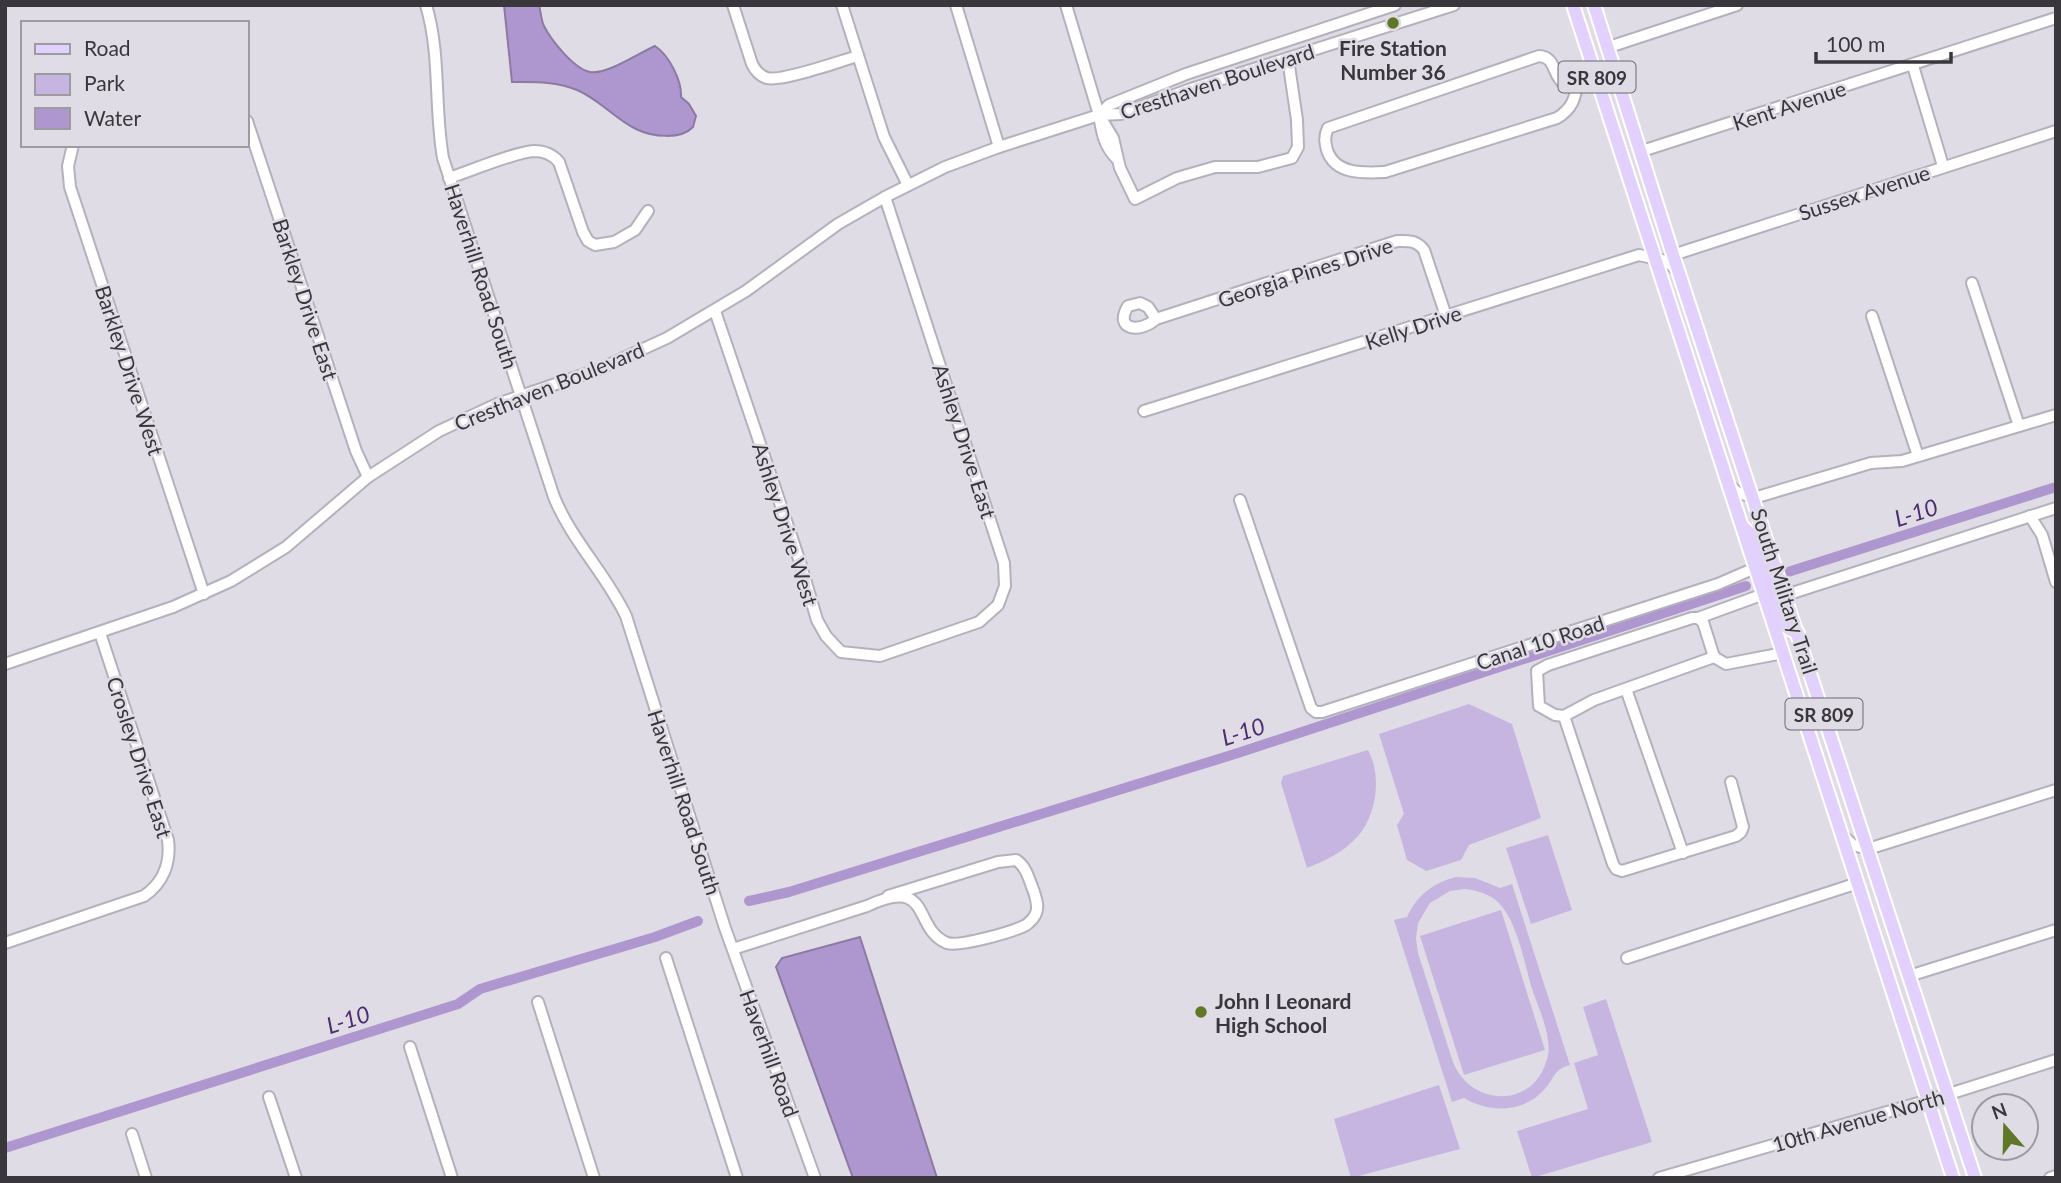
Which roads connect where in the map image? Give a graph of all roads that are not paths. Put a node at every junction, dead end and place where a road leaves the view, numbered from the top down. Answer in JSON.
{"nodes":[{"id":1,"x":426,"y":5,"type":"edge"},
{"id":2,"x":733,"y":5,"type":"edge"},
{"id":3,"x":842,"y":5,"type":"edge"},
{"id":4,"x":956,"y":5,"type":"edge"},
{"id":5,"x":1066,"y":5,"type":"edge"},
{"id":6,"x":1395,"y":5,"type":"edge"},
{"id":7,"x":1454,"y":5,"type":"edge"},
{"id":8,"x":1573,"y":5,"type":"edge"},
{"id":9,"x":1594,"y":5,"type":"edge"},
{"id":10,"x":1737,"y":5,"type":"edge"},
{"id":11,"x":2056,"y":18,"type":"edge"},
{"id":12,"x":1609,"y":47,"type":"junction"},
{"id":13,"x":858,"y":57,"type":"junction"},
{"id":14,"x":1283,"y":60,"type":"junction"},
{"id":15,"x":1913,"y":65,"type":"junction"},
{"id":16,"x":1597,"y":76,"type":"junction"},
{"id":17,"x":1577,"y":82,"type":"junction"},
{"id":18,"x":1099,"y":116,"type":"junction"},
{"id":19,"x":248,"y":124,"type":"edge"},
{"id":20,"x":2056,"y":131,"type":"edge"},
{"id":21,"x":73,"y":147,"type":"edge"},
{"id":22,"x":999,"y":147,"type":"junction"},
{"id":23,"x":1642,"y":151,"type":"junction"},
{"id":24,"x":1943,"y":166,"type":"junction"},
{"id":25,"x":449,"y":178,"type":"junction"},
{"id":26,"x":908,"y":185,"type":"junction"},
{"id":27,"x":885,"y":197,"type":"junction"},
{"id":28,"x":648,"y":211,"type":"dead end"},
{"id":29,"x":1640,"y":211,"type":"junction"},
{"id":30,"x":1663,"y":222,"type":"junction"},
{"id":31,"x":1673,"y":255,"type":"junction"},
{"id":32,"x":1655,"y":257,"type":"junction"},
{"id":33,"x":1679,"y":272,"type":"junction"},
{"id":34,"x":1972,"y":283,"type":"dead end"},
{"id":35,"x":715,"y":311,"type":"junction"},
{"id":36,"x":1446,"y":316,"type":"junction"},
{"id":37,"x":1871,"y":316,"type":"dead end"},
{"id":38,"x":1156,"y":319,"type":"dead end"},
{"id":39,"x":521,"y":396,"type":"junction"},
{"id":40,"x":1143,"y":411,"type":"dead end"},
{"id":41,"x":2056,"y":415,"type":"edge"},
{"id":42,"x":2019,"y":426,"type":"junction"},
{"id":43,"x":1918,"y":456,"type":"junction"},
{"id":44,"x":368,"y":477,"type":"junction"},
{"id":45,"x":1726,"y":481,"type":"junction"},
{"id":46,"x":1754,"y":498,"type":"junction"},
{"id":47,"x":1240,"y":500,"type":"dead end"},
{"id":48,"x":2056,"y":508,"type":"edge"},
{"id":49,"x":2030,"y":516,"type":"junction"},
{"id":50,"x":1741,"y":526,"type":"junction"},
{"id":51,"x":1755,"y":568,"type":"junction"},
{"id":52,"x":2056,"y":582,"type":"edge"},
{"id":53,"x":204,"y":594,"type":"junction"},
{"id":54,"x":1764,"y":594,"type":"junction"},
{"id":55,"x":1786,"y":595,"type":"junction"},
{"id":56,"x":1698,"y":618,"type":"junction"},
{"id":57,"x":100,"y":633,"type":"junction"},
{"id":58,"x":1798,"y":633,"type":"junction"},
{"id":59,"x":922,"y":643,"type":"joint"},
{"id":60,"x":1783,"y":653,"type":"junction"},
{"id":61,"x":1714,"y":657,"type":"junction"},
{"id":62,"x":5,"y":664,"type":"edge"},
{"id":63,"x":1626,"y":689,"type":"junction"},
{"id":64,"x":1564,"y":716,"type":"junction"},
{"id":65,"x":1731,"y":782,"type":"dead end"},
{"id":66,"x":2056,"y":790,"type":"edge"},
{"id":67,"x":1842,"y":835,"type":"junction"},
{"id":68,"x":1868,"y":849,"type":"junction"},
{"id":69,"x":1683,"y":853,"type":"junction"},
{"id":70,"x":1857,"y":883,"type":"junction"},
{"id":71,"x":888,"y":896,"type":"junction"},
{"id":72,"x":725,"y":928,"type":"joint"},
{"id":73,"x":2056,"y":930,"type":"edge"},
{"id":74,"x":5,"y":943,"type":"edge"},
{"id":75,"x":733,"y":949,"type":"junction"},
{"id":76,"x":1627,"y":957,"type":"dead end"},
{"id":77,"x":666,"y":958,"type":"dead end"},
{"id":78,"x":1909,"y":976,"type":"junction"},
{"id":79,"x":538,"y":1002,"type":"dead end"},
{"id":80,"x":410,"y":1047,"type":"dead end"},
{"id":81,"x":2056,"y":1060,"type":"edge"},
{"id":82,"x":1946,"y":1095,"type":"junction"},
{"id":83,"x":269,"y":1097,"type":"dead end"},
{"id":84,"x":1928,"y":1100,"type":"junction"},
{"id":85,"x":132,"y":1134,"type":"dead end"},
{"id":86,"x":2056,"y":1176,"type":"edge"},
{"id":87,"x":146,"y":1178,"type":"edge"},
{"id":88,"x":296,"y":1178,"type":"edge"},
{"id":89,"x":452,"y":1178,"type":"edge"},
{"id":90,"x":594,"y":1178,"type":"edge"},
{"id":91,"x":737,"y":1178,"type":"edge"},
{"id":92,"x":815,"y":1178,"type":"edge"},
{"id":93,"x":1659,"y":1178,"type":"edge"},
{"id":94,"x":1953,"y":1178,"type":"edge"},
{"id":95,"x":1975,"y":1178,"type":"edge"},
{"id":96,"x":2050,"y":1178,"type":"edge"}],
"edges":[{"from":1,"to":25,"type":"street","name":"Haverhill Road South"},
{"from":2,"to":13,"type":"street"},
{"from":3,"to":13,"type":"street"},
{"from":4,"to":22,"type":"street"},
{"from":5,"to":18,"type":"street"},
{"from":6,"to":18,"type":"street","name":"Cresthaven Boulevard"},
{"from":7,"to":14,"type":"street","name":"Cresthaven Boulevard"},
{"from":8,"to":16,"type":"main road","name":"South Military Trail","number":"SR 809"},
{"from":9,"to":12,"type":"main road","name":"South Military Trail","number":"SR 809"},
{"from":10,"to":12,"type":"street"},
{"from":11,"to":15,"type":"street","name":"Kent Avenue"},
{"from":12,"to":23,"type":"main road","name":"South Military Trail","number":"SR 809"},
{"from":13,"to":26,"type":"street"},
{"from":14,"to":18,"type":"street","name":"Cresthaven Boulevard"},
{"from":14,"to":18,"type":"street"},
{"from":15,"to":23,"type":"street","name":"Kent Avenue"},
{"from":15,"to":24,"type":"street"},
{"from":16,"to":17,"type":"street"},
{"from":16,"to":29,"type":"main road","name":"South Military Trail","number":"SR 809"},
{"from":17,"to":17,"type":"street"},
{"from":18,"to":22,"type":"street","name":"Cresthaven Boulevard"},
{"from":19,"to":44,"type":"street","name":"Barkley Drive East"},
{"from":20,"to":24,"type":"street","name":"Sussex Avenue"},
{"from":21,"to":53,"type":"street","name":"Barkley Drive West"},
{"from":22,"to":26,"type":"street","name":"Cresthaven Boulevard"},
{"from":23,"to":30,"type":"main road","name":"South Military Trail","number":"SR 809"},
{"from":24,"to":31,"type":"street","name":"Sussex Avenue"},
{"from":25,"to":28,"type":"street"},
{"from":25,"to":39,"type":"street","name":"Haverhill Road South"},
{"from":26,"to":27,"type":"street","name":"Cresthaven Boulevard"},
{"from":27,"to":35,"type":"street","name":"Cresthaven Boulevard"},
{"from":27,"to":59,"type":"street","name":"Ashley Drive East"},
{"from":29,"to":30,"type":"main road"},
{"from":29,"to":32,"type":"main road","name":"South Military Trail","number":"SR 809"},
{"from":30,"to":31,"type":"main road","name":"South Military Trail","number":"SR 809"},
{"from":31,"to":33,"type":"main road","name":"South Military Trail","number":"SR 809"},
{"from":32,"to":33,"type":"street"},
{"from":32,"to":36,"type":"street","name":"Kelly Drive"},
{"from":32,"to":45,"type":"main road","name":"South Military Trail","number":"SR 809"},
{"from":33,"to":46,"type":"main road","name":"South Military Trail","number":"SR 809"},
{"from":34,"to":42,"type":"street"},
{"from":35,"to":39,"type":"street","name":"Cresthaven Boulevard"},
{"from":35,"to":59,"type":"street","name":"Ashley Drive West"},
{"from":36,"to":38,"type":"street","name":"Georgia Pines Drive"},
{"from":36,"to":40,"type":"street","name":"Kelly Drive"},
{"from":37,"to":43,"type":"street"},
{"from":39,"to":44,"type":"street","name":"Cresthaven Boulevard"},
{"from":39,"to":72,"type":"street","name":"Haverhill Road South"},
{"from":41,"to":42,"type":"street"},
{"from":42,"to":43,"type":"street"},
{"from":43,"to":46,"type":"street"},
{"from":44,"to":53,"type":"street","name":"Cresthaven Boulevard"},
{"from":45,"to":46,"type":"street"},
{"from":45,"to":50,"type":"main road","name":"South Military Trail","number":"SR 809"},
{"from":46,"to":55,"type":"main road","name":"South Military Trail","number":"SR 809"},
{"from":47,"to":51,"type":"street","name":"Canal 10 Road"},
{"from":48,"to":49,"type":"street"},
{"from":49,"to":52,"type":"street"},
{"from":49,"to":55,"type":"street"},
{"from":50,"to":51,"type":"main road","name":"South Military Trail","number":"SR 809"},
{"from":50,"to":58,"type":"main road"},
{"from":51,"to":54,"type":"main road","name":"South Military Trail","number":"SR 809"},
{"from":53,"to":57,"type":"street","name":"Cresthaven Boulevard"},
{"from":54,"to":56,"type":"street"},
{"from":54,"to":60,"type":"main road","name":"South Military Trail","number":"SR 809"},
{"from":55,"to":58,"type":"main road","name":"South Military Trail","number":"SR 809"},
{"from":56,"to":61,"type":"street"},
{"from":56,"to":64,"type":"street"},
{"from":57,"to":62,"type":"street","name":"Cresthaven Boulevard"},
{"from":57,"to":74,"type":"street","name":"Crosley Drive East"},
{"from":58,"to":68,"type":"main road","name":"South Military Trail","number":"SR 809"},
{"from":60,"to":61,"type":"street"},
{"from":60,"to":67,"type":"main road","name":"South Military Trail","number":"SR 809"},
{"from":61,"to":63,"type":"street"},
{"from":63,"to":64,"type":"street"},
{"from":63,"to":69,"type":"street"},
{"from":64,"to":69,"type":"street"},
{"from":65,"to":69,"type":"street"},
{"from":66,"to":68,"type":"street"},
{"from":67,"to":68,"type":"street"},
{"from":67,"to":70,"type":"main road","name":"South Military Trail","number":"SR 809"},
{"from":68,"to":78,"type":"main road","name":"South Military Trail","number":"SR 809"},
{"from":70,"to":76,"type":"street"},
{"from":70,"to":84,"type":"main road","name":"South Military Trail","number":"SR 809"},
{"from":71,"to":71,"type":"street"},
{"from":71,"to":75,"type":"street"},
{"from":72,"to":75,"type":"street","name":"Haverhill Road"},
{"from":73,"to":78,"type":"street"},
{"from":75,"to":92,"type":"street","name":"Haverhill Road"},
{"from":77,"to":91,"type":"street"},
{"from":78,"to":82,"type":"main road","name":"South Military Trail","number":"SR 809"},
{"from":79,"to":90,"type":"street"},
{"from":80,"to":89,"type":"street"},
{"from":81,"to":82,"type":"street","name":"10th Avenue North"},
{"from":82,"to":84,"type":"street","name":"10th Avenue North"},
{"from":82,"to":95,"type":"main road","name":"South Military Trail","number":"SR 809"},
{"from":83,"to":88,"type":"street"},
{"from":84,"to":93,"type":"street","name":"10th Avenue North"},
{"from":84,"to":94,"type":"main road","name":"South Military Trail","number":"SR 809"},
{"from":85,"to":87,"type":"street"},
{"from":86,"to":96,"type":"street"}]}
